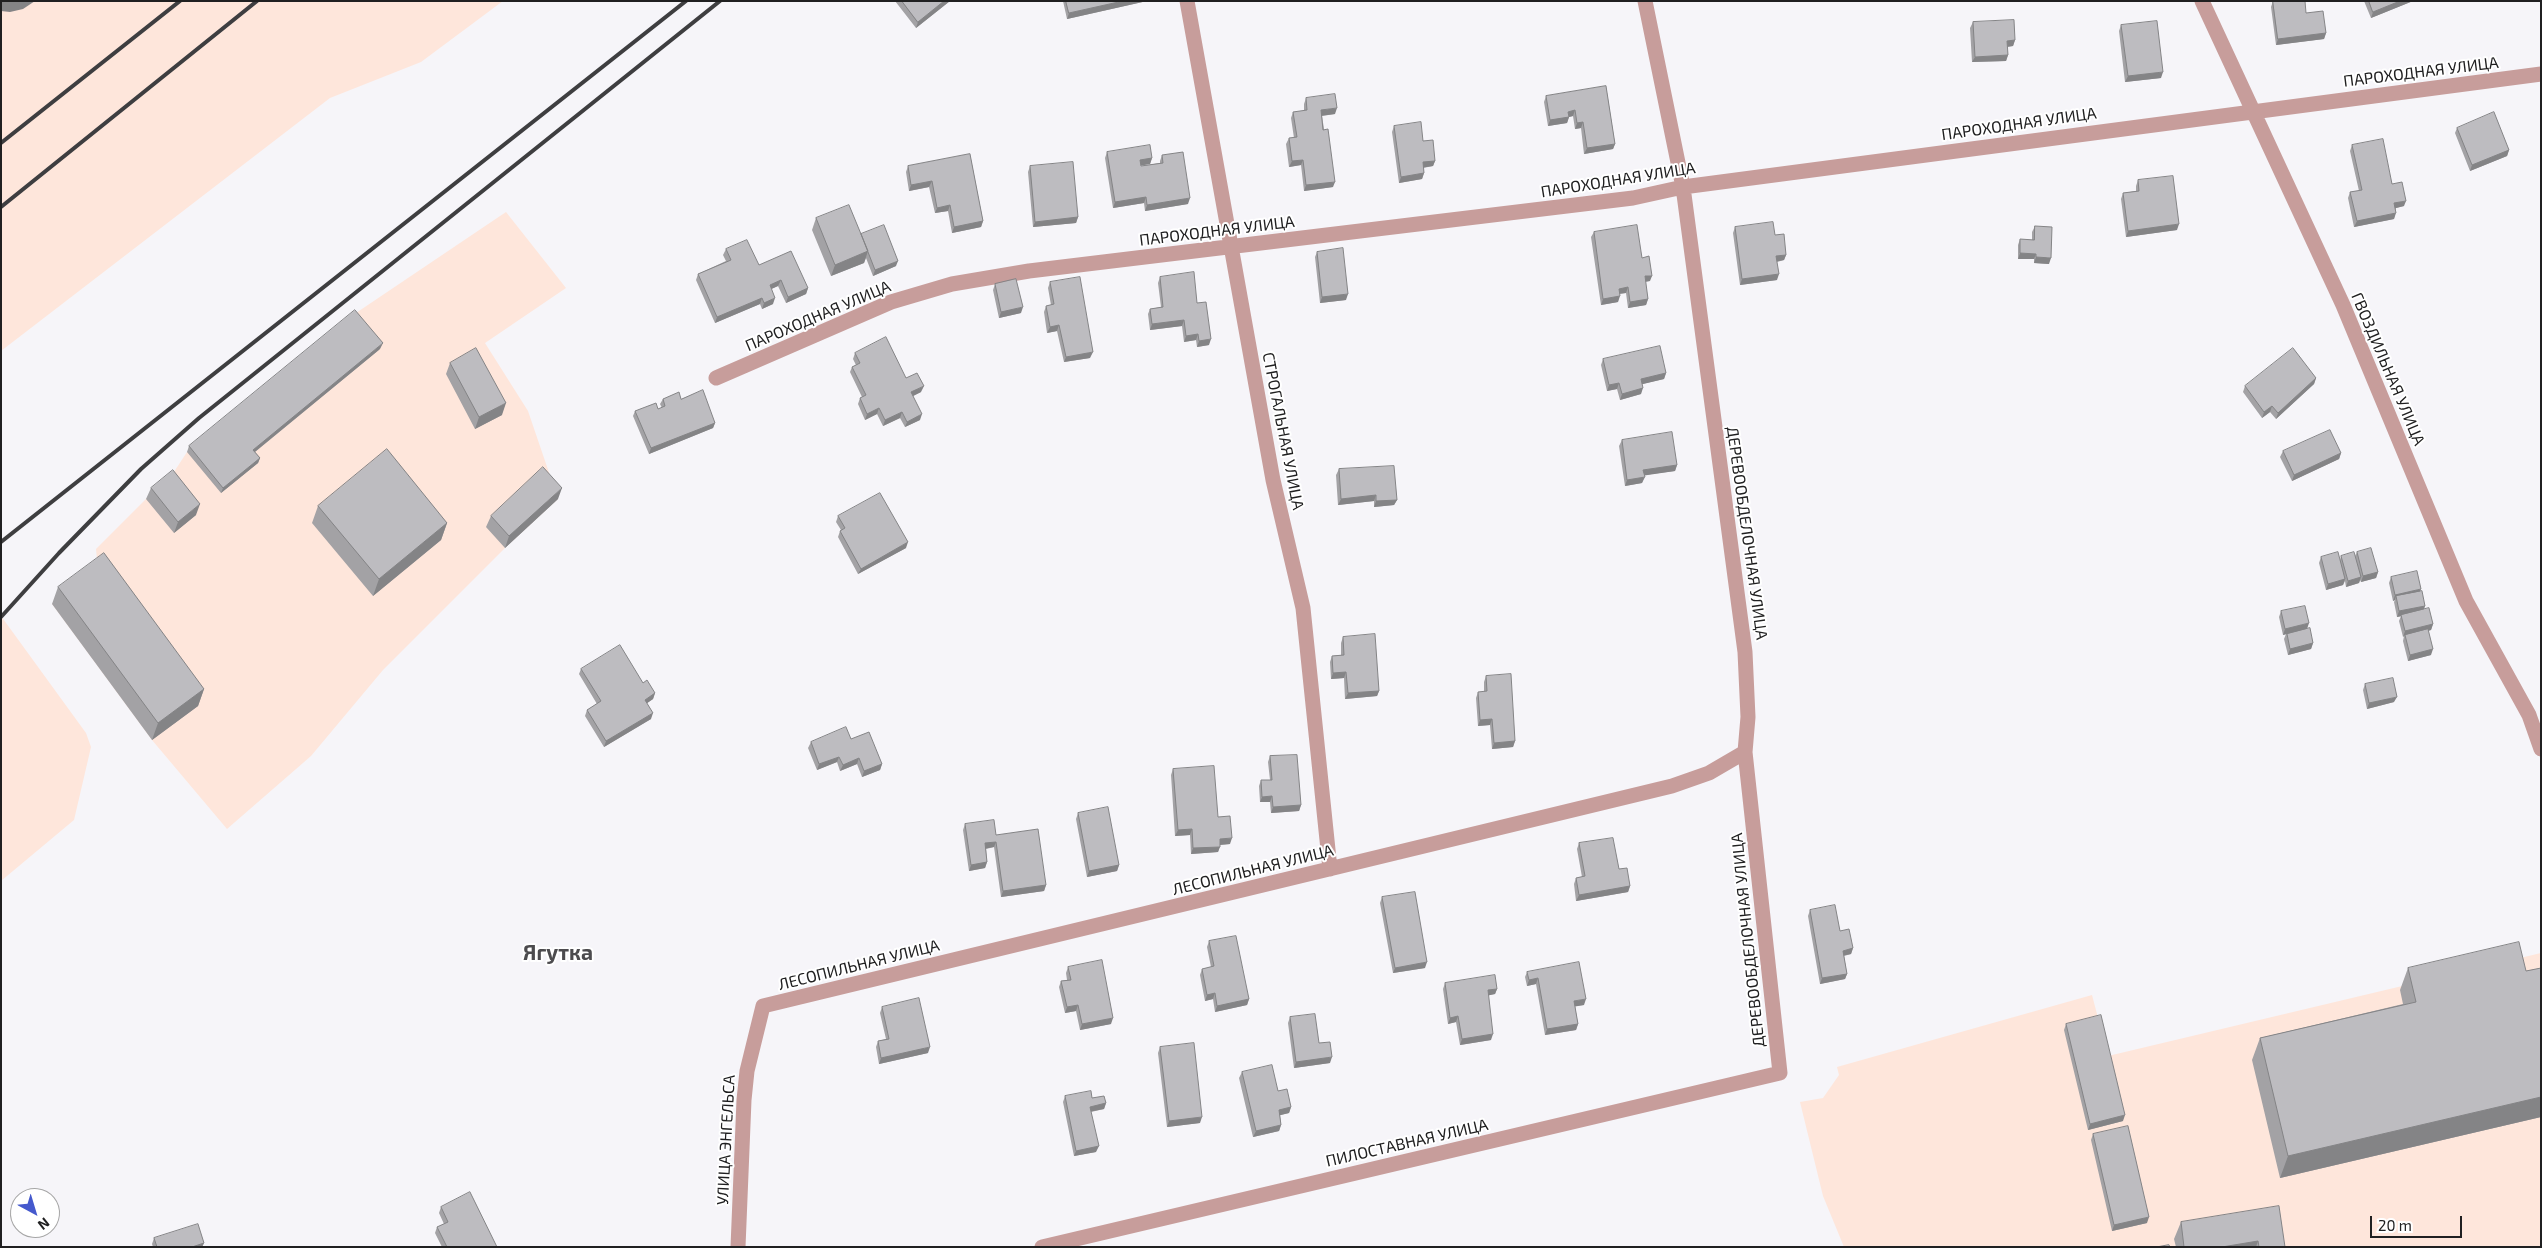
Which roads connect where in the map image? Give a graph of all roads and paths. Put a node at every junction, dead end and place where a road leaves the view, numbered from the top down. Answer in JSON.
{"nodes":[{"id":1,"x":1187,"y":1,"type":"edge"},
{"id":2,"x":1645,"y":1,"type":"edge"},
{"id":3,"x":2202,"y":1,"type":"edge"},
{"id":4,"x":2541,"y":74,"type":"edge"},
{"id":5,"x":2254,"y":110,"type":"junction"},
{"id":6,"x":1684,"y":187,"type":"junction"},
{"id":7,"x":1230,"y":247,"type":"junction"},
{"id":8,"x":716,"y":378,"type":"dead end"},
{"id":9,"x":2535,"y":714,"type":"edge"},
{"id":10,"x":2541,"y":749,"type":"edge"},
{"id":11,"x":1745,"y":752,"type":"junction"},
{"id":12,"x":1330,"y":869,"type":"junction"},
{"id":13,"x":763,"y":1006,"type":"joint"},
{"id":14,"x":1780,"y":1073,"type":"joint"},
{"id":15,"x":738,"y":1247,"type":"edge"},
{"id":16,"x":1042,"y":1247,"type":"edge"}],
"edges":[{"from":1,"to":7,"type":"street","name":"СТРОГАЛЬНАЯ УЛИЦА"},
{"from":2,"to":6,"type":"street","name":"ДЕРЕВООБДЕЛОЧНАЯ УЛИЦА"},
{"from":3,"to":5,"type":"street","name":"ГВОЗДИЛЬНАЯ УЛИЦА"},
{"from":4,"to":5,"type":"street","name":"ПАРОХОДНАЯ УЛИЦА"},
{"from":5,"to":6,"type":"street","name":"ПАРОХОДНАЯ УЛИЦА"},
{"from":5,"to":9,"type":"street","name":"ГВОЗДИЛЬНАЯ УЛИЦА"},
{"from":6,"to":7,"type":"street","name":"ПАРОХОДНАЯ УЛИЦА"},
{"from":6,"to":11,"type":"street","name":"ДЕРЕВООБДЕЛОЧНАЯ УЛИЦА"},
{"from":7,"to":8,"type":"street","name":"ПАРОХОДНАЯ УЛИЦА"},
{"from":7,"to":12,"type":"street","name":"СТРОГАЛЬНАЯ УЛИЦА"},
{"from":9,"to":10,"type":"street","name":"ГВОЗДИЛЬНАЯ УЛИЦА"},
{"from":11,"to":12,"type":"street","name":"ЛЕСОПИЛЬНАЯ УЛИЦА"},
{"from":11,"to":14,"type":"street","name":"ДЕРЕВООБДЕЛОЧНАЯ УЛИЦА"},
{"from":12,"to":13,"type":"street","name":"ЛЕСОПИЛЬНАЯ УЛИЦА"},
{"from":13,"to":15,"type":"street","name":"УЛИЦА ЭНГЕЛЬСА"},
{"from":14,"to":16,"type":"street","name":"ПИЛОСТАВНАЯ УЛИЦА"}]}
